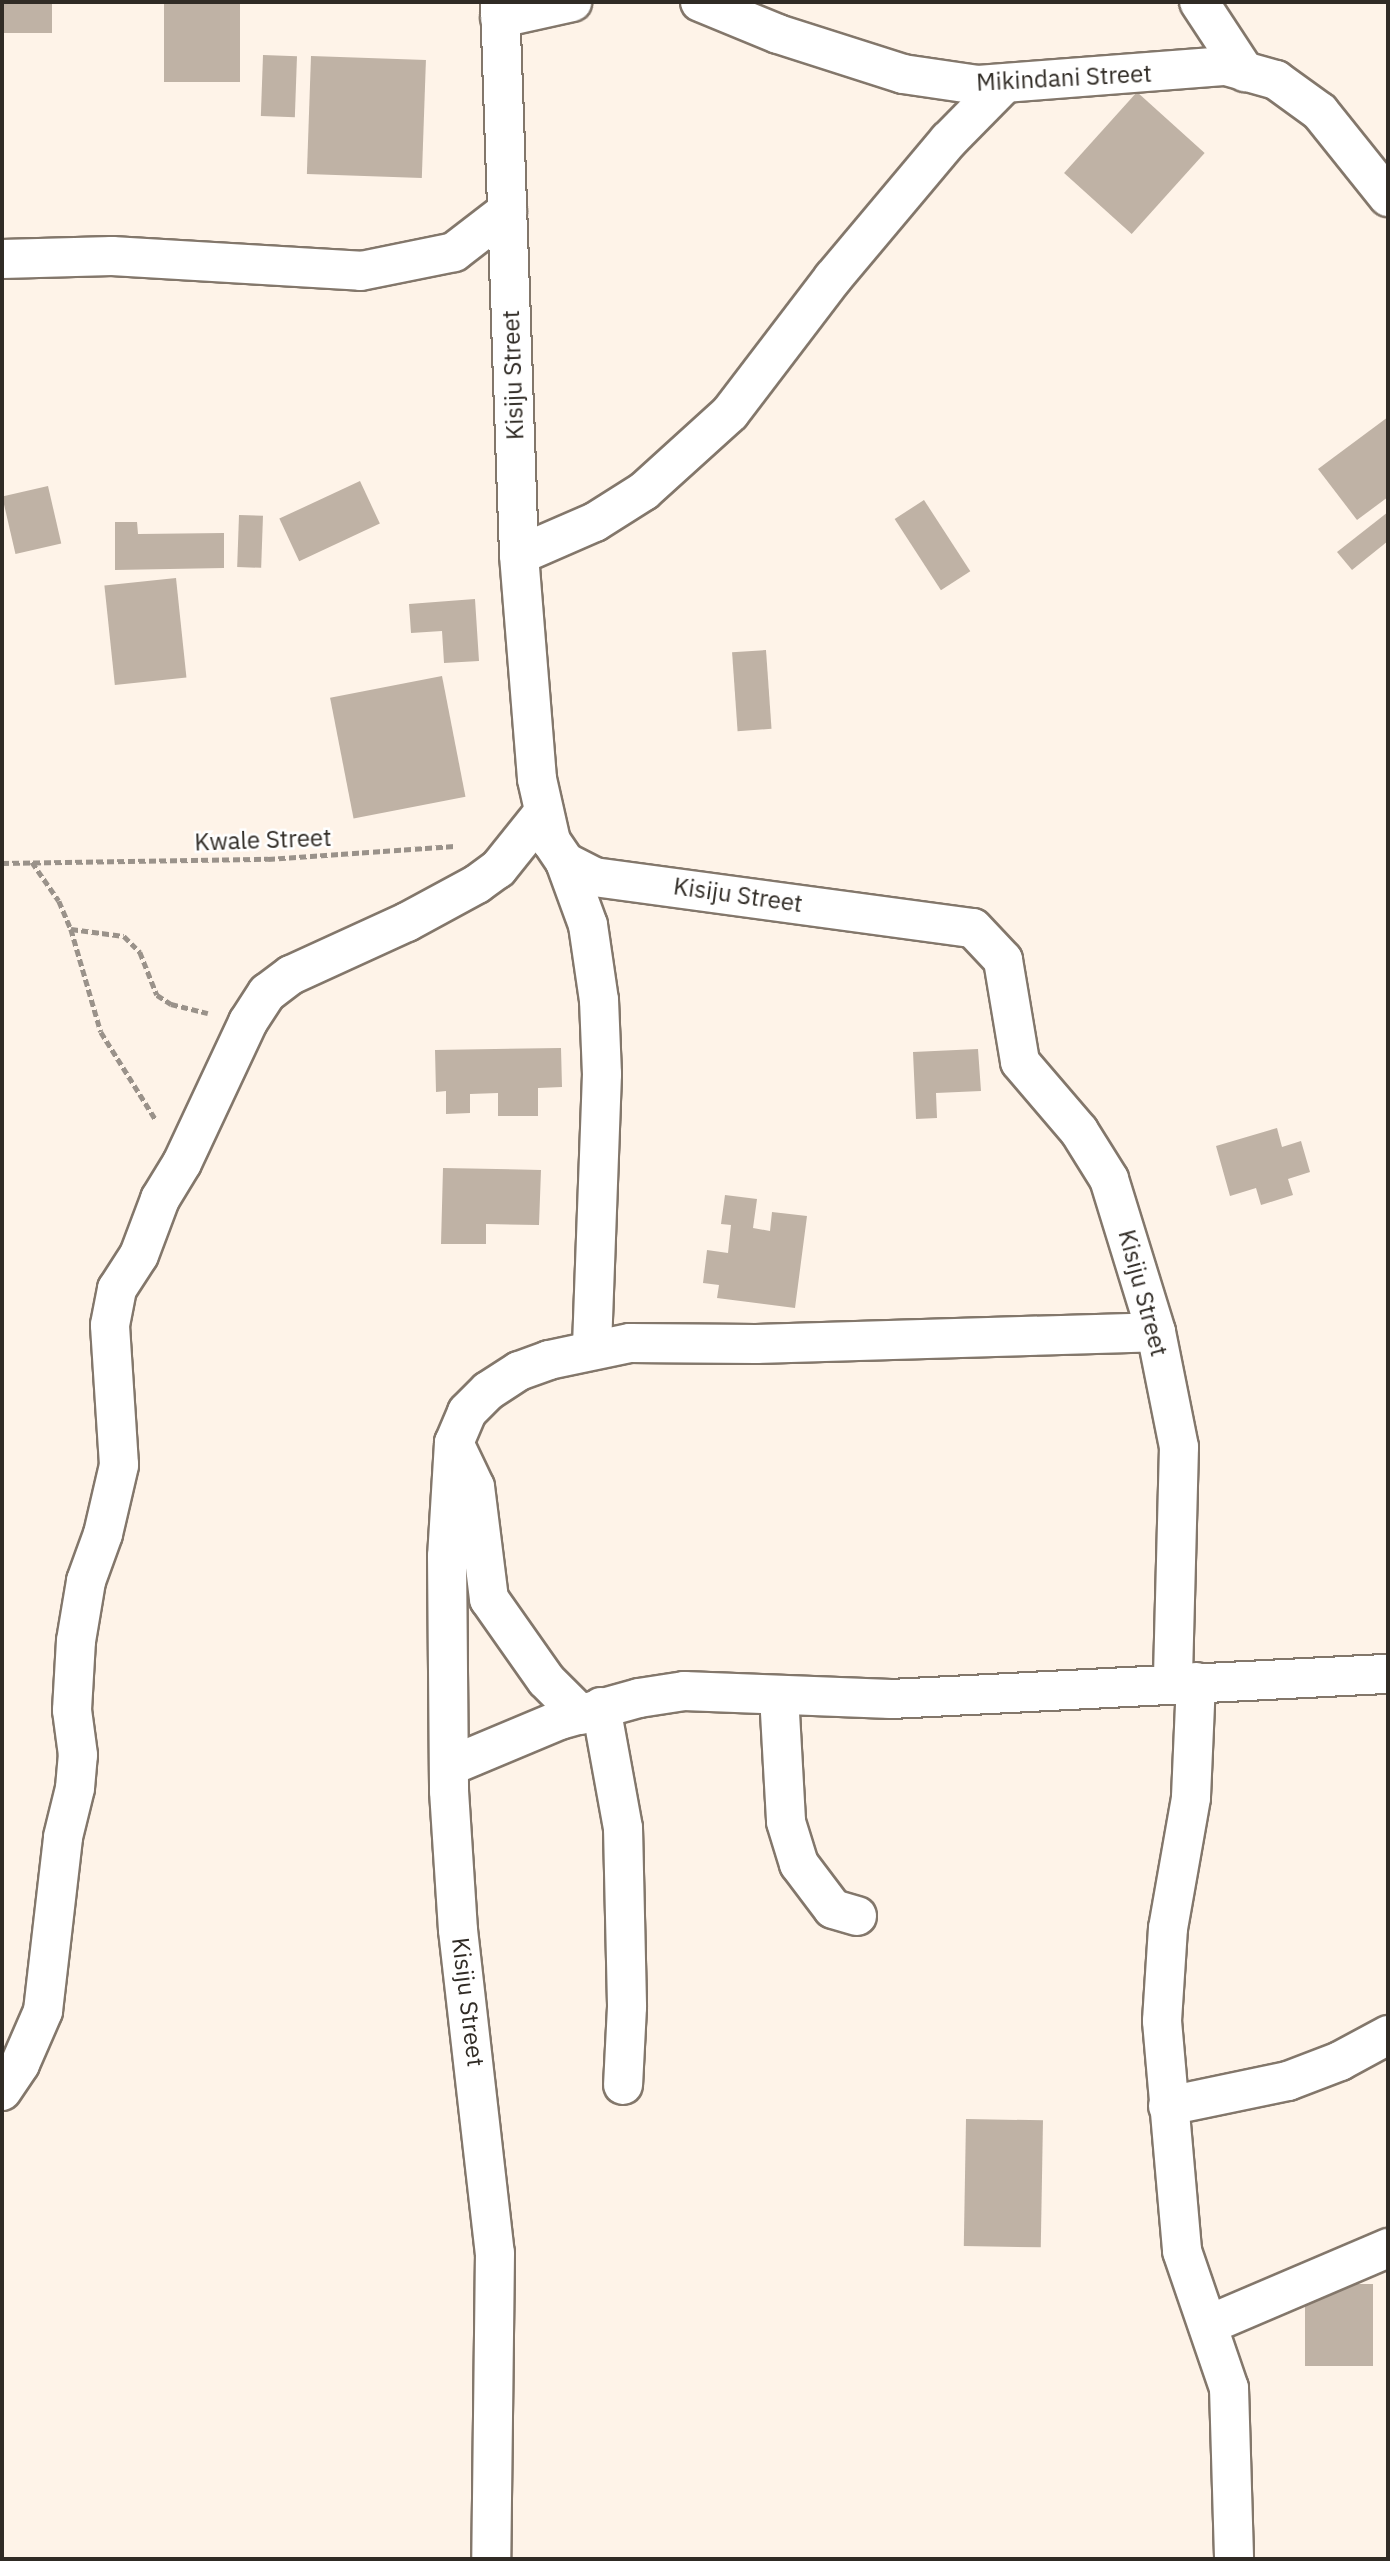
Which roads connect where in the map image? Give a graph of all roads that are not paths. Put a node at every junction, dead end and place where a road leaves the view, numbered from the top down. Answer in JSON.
{"nodes":[{"id":1,"x":572,"y":2,"type":"edge"},
{"id":2,"x":700,"y":2,"type":"edge"},
{"id":3,"x":1199,"y":2,"type":"edge"},
{"id":4,"x":500,"y":10,"type":"edge"},
{"id":5,"x":1245,"y":72,"type":"junction"},
{"id":6,"x":1004,"y":84,"type":"junction"},
{"id":7,"x":1388,"y":197,"type":"edge"},
{"id":8,"x":507,"y":211,"type":"junction"},
{"id":9,"x":2,"y":260,"type":"edge"},
{"id":10,"x":519,"y":555,"type":"junction"},
{"id":11,"x":533,"y":827,"type":"junction"},
{"id":12,"x":565,"y":862,"type":"junction"},
{"id":13,"x":1156,"y":1332,"type":"junction"},
{"id":14,"x":592,"y":1348,"type":"junction"},
{"id":15,"x":454,"y":1444,"type":"junction"},
{"id":16,"x":1388,"y":1674,"type":"edge"},
{"id":17,"x":1185,"y":1682,"type":"junction"},
{"id":18,"x":779,"y":1695,"type":"junction"},
{"id":19,"x":591,"y":1711,"type":"junction"},
{"id":20,"x":450,"y":1766,"type":"junction"},
{"id":21,"x":856,"y":1916,"type":"dead end"},
{"id":22,"x":1388,"y":2035,"type":"edge"},
{"id":23,"x":623,"y":2085,"type":"dead end"},
{"id":24,"x":2,"y":2091,"type":"edge"},
{"id":25,"x":1168,"y":2106,"type":"junction"},
{"id":26,"x":1388,"y":2248,"type":"edge"},
{"id":27,"x":1210,"y":2324,"type":"junction"},
{"id":28,"x":491,"y":2559,"type":"edge"},
{"id":29,"x":1234,"y":2559,"type":"edge"}],
"edges":[{"from":1,"to":4,"type":"street"},
{"from":2,"to":6,"type":"street","name":"Mikindani Street"},
{"from":3,"to":5,"type":"street"},
{"from":4,"to":8,"type":"street","name":"Kisiju Street"},
{"from":5,"to":6,"type":"street","name":"Mikindani Street"},
{"from":5,"to":7,"type":"street","name":"Mikindani Street"},
{"from":6,"to":10,"type":"street"},
{"from":8,"to":9,"type":"street"},
{"from":8,"to":10,"type":"street","name":"Kisiju Street"},
{"from":10,"to":11,"type":"street","name":"Kisiju Street"},
{"from":11,"to":12,"type":"street","name":"Kisiju Street"},
{"from":11,"to":24,"type":"street"},
{"from":12,"to":13,"type":"street","name":"Kisiju Street"},
{"from":12,"to":14,"type":"street"},
{"from":13,"to":14,"type":"street","name":"Kisiju Street"},
{"from":13,"to":17,"type":"street","name":"Kisiju Street"},
{"from":14,"to":15,"type":"street","name":"Kisiju Street"},
{"from":15,"to":19,"type":"street"},
{"from":15,"to":20,"type":"street","name":"Kisiju Street"},
{"from":16,"to":17,"type":"street"},
{"from":17,"to":18,"type":"street"},
{"from":17,"to":25,"type":"street","name":"Kisiju Street"},
{"from":18,"to":19,"type":"street"},
{"from":18,"to":21,"type":"street"},
{"from":19,"to":20,"type":"street"},
{"from":19,"to":23,"type":"street"},
{"from":20,"to":28,"type":"street","name":"Kisiju Street"},
{"from":22,"to":25,"type":"street"},
{"from":25,"to":27,"type":"street","name":"Kisiju Street"},
{"from":26,"to":27,"type":"street"},
{"from":27,"to":29,"type":"street","name":"Kisiju Street"}]}
